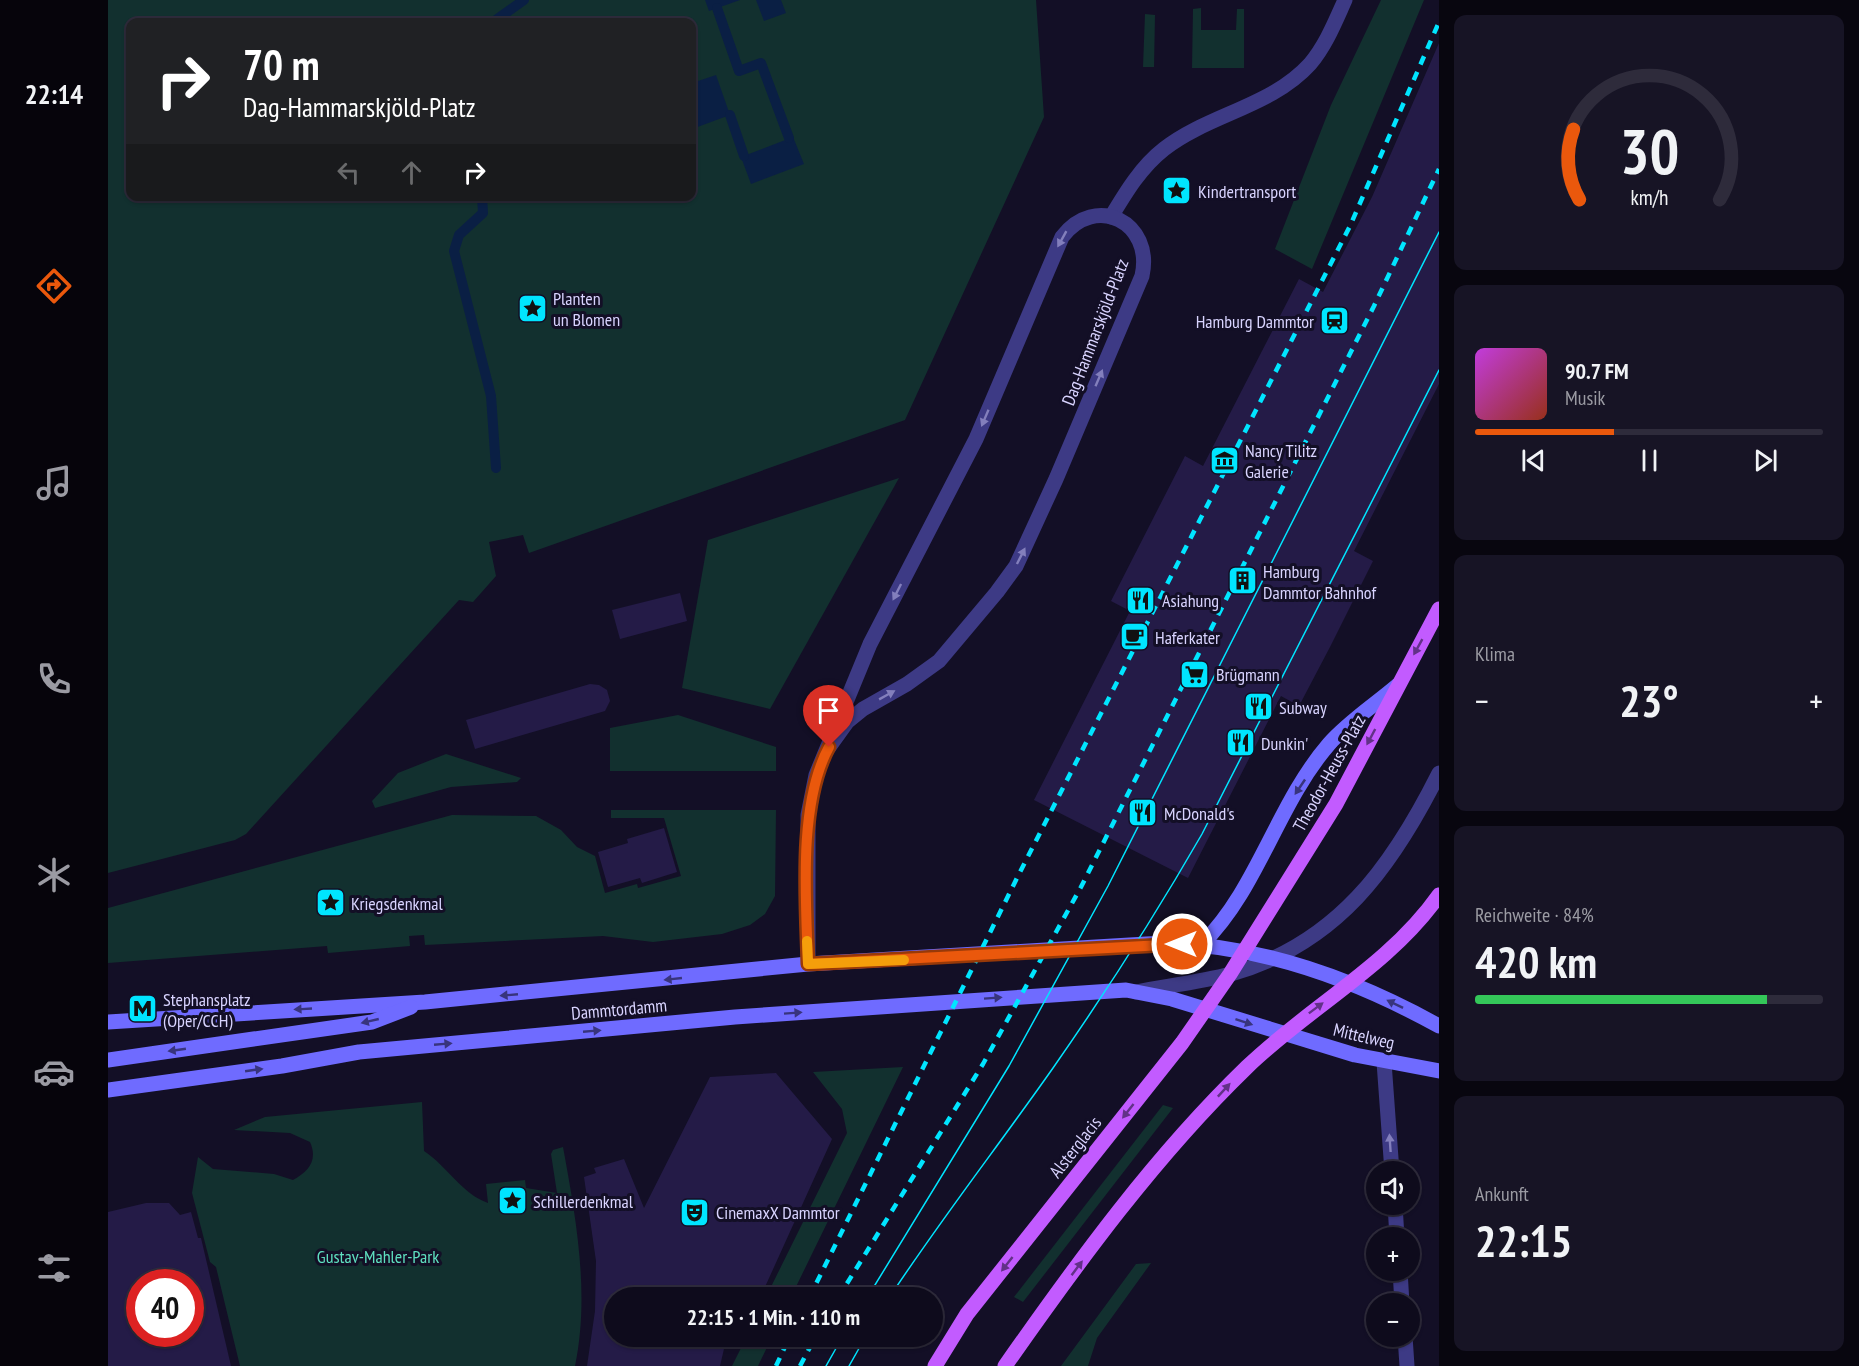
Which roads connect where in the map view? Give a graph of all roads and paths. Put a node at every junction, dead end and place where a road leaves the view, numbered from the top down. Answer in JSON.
{"nodes":[{"id":1,"x":1345,"y":0,"type":"edge"},
{"id":2,"x":1111,"y":217,"type":"junction"},
{"id":3,"x":1439,"y":609,"type":"edge"},
{"id":4,"x":1398,"y":685,"type":"junction"},
{"id":5,"x":829,"y":747,"type":"junction"},
{"id":6,"x":1439,"y":773,"type":"edge"},
{"id":7,"x":1439,"y":895,"type":"edge"},
{"id":8,"x":1202,"y":944,"type":"junction"},
{"id":9,"x":1245,"y":951,"type":"junction"},
{"id":10,"x":1273,"y":957,"type":"junction"},
{"id":11,"x":808,"y":964,"type":"junction"},
{"id":12,"x":1230,"y":974,"type":"junction"},
{"id":13,"x":1350,"y":982,"type":"junction"},
{"id":14,"x":1136,"y":992,"type":"junction"},
{"id":15,"x":425,"y":1002,"type":"junction"},
{"id":16,"x":1205,"y":1009,"type":"junction"},
{"id":17,"x":108,"y":1022,"type":"edge"},
{"id":18,"x":1439,"y":1026,"type":"edge"},
{"id":19,"x":1282,"y":1034,"type":"junction"},
{"id":20,"x":108,"y":1060,"type":"edge"},
{"id":21,"x":1384,"y":1062,"type":"junction"},
{"id":22,"x":1439,"y":1071,"type":"edge"},
{"id":23,"x":108,"y":1090,"type":"edge"},
{"id":24,"x":1391,"y":1161,"type":"edge"},
{"id":25,"x":1406,"y":1347,"type":"edge"},
{"id":26,"x":934,"y":1366,"type":"edge"},
{"id":27,"x":1005,"y":1366,"type":"edge"},
{"id":28,"x":1407,"y":1366,"type":"edge"}],
"edges":[{"from":1,"to":2,"type":"street"},
{"from":2,"to":5,"type":"street","name":"Dag-Hammarskjöld-Platz","one_way":true},
{"from":5,"to":2,"type":"street","name":"Dag-Hammarskjöld-Platz","one_way":true},
{"from":3,"to":4,"type":"main road","name":"Theodor-Heuss-Platz","one_way":true},
{"from":4,"to":8,"type":"street","one_way":true},
{"from":4,"to":9,"type":"main road","name":"Theodor-Heuss-Platz","one_way":true},
{"from":5,"to":11,"type":"street","name":"Dag-Hammarskjöld-Platz"},
{"from":6,"to":10,"type":"street"},
{"from":7,"to":13,"type":"main road"},
{"from":8,"to":9,"type":"street","name":"Dammtordamm"},
{"from":8,"to":11,"type":"street","name":"Dammtordamm"},
{"from":9,"to":10,"type":"street","name":"Dammtordamm"},
{"from":9,"to":12,"type":"main road","name":"Alsterglacis"},
{"from":10,"to":12,"type":"street","name":"Dammtordamm"},
{"from":10,"to":13,"type":"street","name":"Dammtordamm"},
{"from":11,"to":15,"type":"street","name":"Dammtordamm","one_way":true},
{"from":12,"to":14,"type":"street","name":"Dammtordamm"},
{"from":12,"to":16,"type":"main road","name":"Alsterglacis"},
{"from":18,"to":13,"type":"street","name":"Mittelweg","one_way":true},
{"from":19,"to":13,"type":"main road","one_way":true},
{"from":14,"to":16,"type":"street","name":"Dammtordamm"},
{"from":23,"to":14,"type":"street","name":"Dammtordamm","one_way":true},
{"from":15,"to":17,"type":"street","name":"Dammtordamm","one_way":true},
{"from":15,"to":20,"type":"street","name":"Dammtordamm","one_way":true},
{"from":16,"to":19,"type":"street","name":"Dammtordamm","one_way":true},
{"from":16,"to":26,"type":"main road","name":"Alsterglacis","one_way":true},
{"from":19,"to":21,"type":"street","name":"Mittelweg"},
{"from":27,"to":19,"type":"main road","one_way":true},
{"from":21,"to":22,"type":"street","name":"Mittelweg"},
{"from":24,"to":21,"type":"street","one_way":true},
{"from":25,"to":28,"type":"street"}]}
